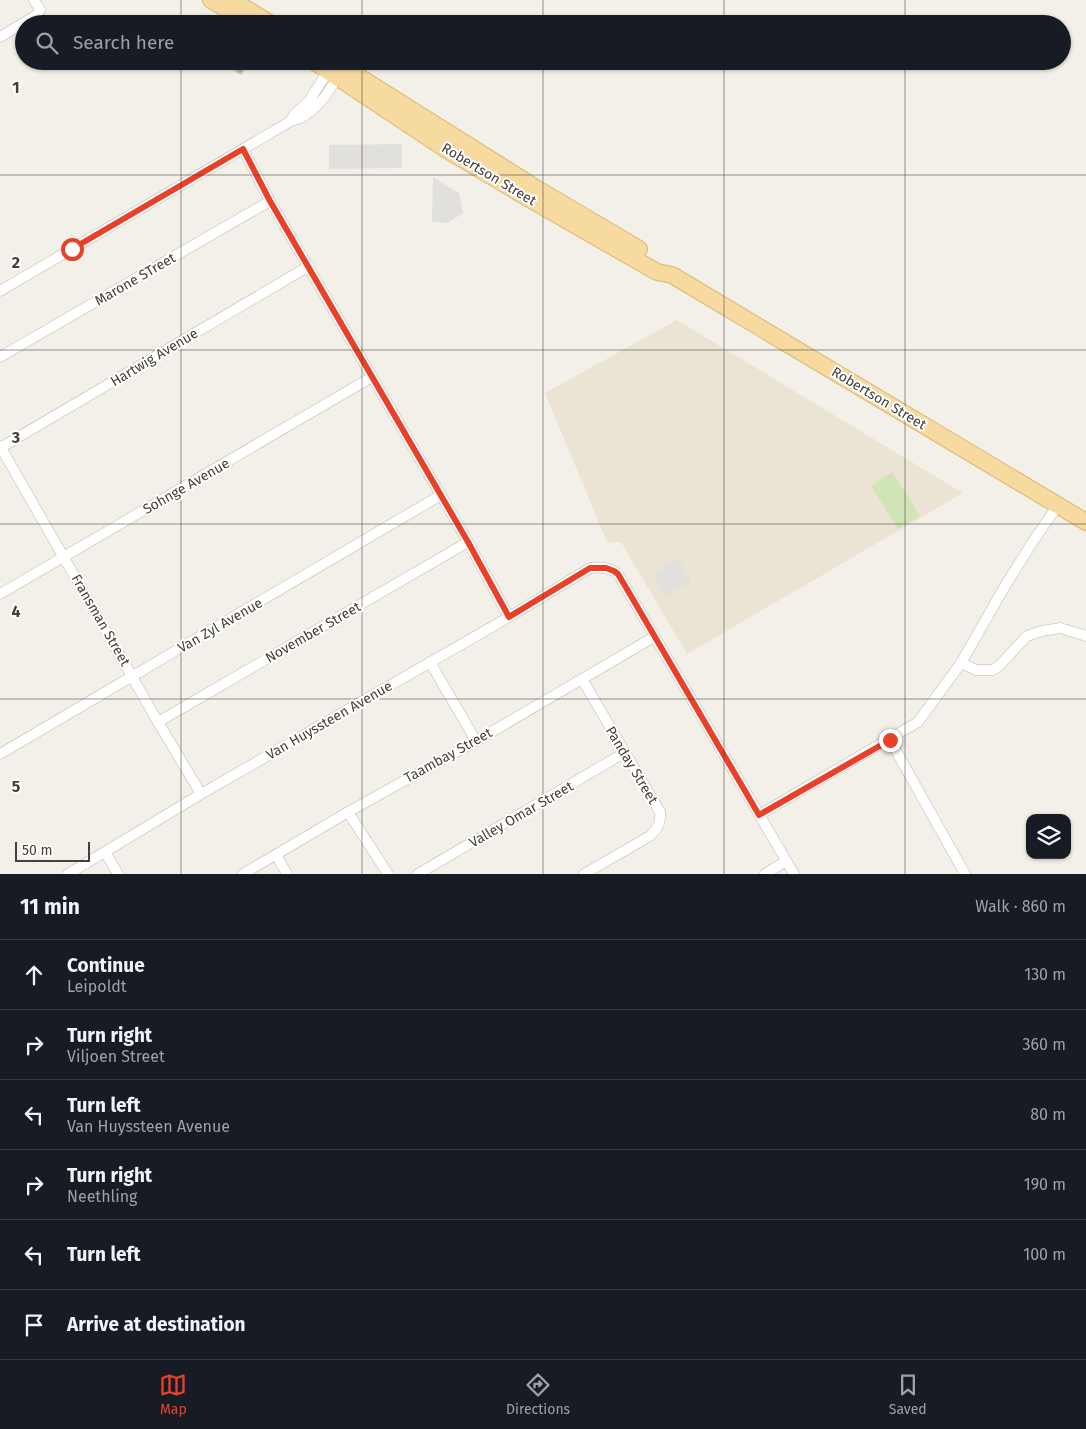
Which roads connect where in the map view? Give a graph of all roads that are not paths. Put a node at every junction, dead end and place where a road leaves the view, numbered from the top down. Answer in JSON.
{"nodes":[{"id":1,"x":34,"y":0,"type":"edge"},
{"id":2,"x":211,"y":0,"type":"edge"},
{"id":3,"x":232,"y":0,"type":"edge"},
{"id":4,"x":36,"y":15,"type":"edge"},
{"id":5,"x":235,"y":15,"type":"edge"},
{"id":6,"x":256,"y":15,"type":"edge"},
{"id":7,"x":15,"y":28,"type":"edge"},
{"id":8,"x":0,"y":36,"type":"edge"},
{"id":9,"x":333,"y":70,"type":"edge"},
{"id":10,"x":339,"y":70,"type":"edge"},
{"id":11,"x":243,"y":149,"type":"junction"},
{"id":12,"x":270,"y":201,"type":"junction"},
{"id":13,"x":309,"y":266,"type":"junction"},
{"id":14,"x":0,"y":291,"type":"edge"},
{"id":15,"x":0,"y":357,"type":"edge"},
{"id":16,"x":372,"y":378,"type":"junction"},
{"id":17,"x":0,"y":447,"type":"edge"},
{"id":18,"x":440,"y":495,"type":"junction"},
{"id":19,"x":1058,"y":505,"type":"junction"},
{"id":20,"x":1081,"y":519,"type":"edge"},
{"id":21,"x":468,"y":542,"type":"junction"},
{"id":22,"x":64,"y":557,"type":"junction"},
{"id":23,"x":0,"y":594,"type":"edge"},
{"id":24,"x":509,"y":617,"type":"junction"},
{"id":25,"x":1086,"y":636,"type":"edge"},
{"id":26,"x":654,"y":637,"type":"junction"},
{"id":27,"x":430,"y":662,"type":"junction"},
{"id":28,"x":961,"y":663,"type":"junction"},
{"id":29,"x":132,"y":676,"type":"junction"},
{"id":30,"x":582,"y":679,"type":"junction"},
{"id":31,"x":158,"y":722,"type":"junction"},
{"id":32,"x":890,"y":740,"type":"junction"},
{"id":33,"x":476,"y":741,"type":"junction"},
{"id":34,"x":624,"y":753,"type":"junction"},
{"id":35,"x":0,"y":754,"type":"edge"},
{"id":36,"x":201,"y":794,"type":"junction"},
{"id":37,"x":348,"y":812,"type":"junction"},
{"id":38,"x":759,"y":815,"type":"junction"},
{"id":39,"x":105,"y":852,"type":"junction"},
{"id":40,"x":276,"y":855,"type":"junction"},
{"id":41,"x":786,"y":861,"type":"junction"},
{"id":42,"x":68,"y":874,"type":"edge"},
{"id":43,"x":118,"y":874,"type":"edge"},
{"id":44,"x":243,"y":874,"type":"edge"},
{"id":45,"x":287,"y":874,"type":"edge"},
{"id":46,"x":388,"y":874,"type":"edge"},
{"id":47,"x":418,"y":874,"type":"edge"},
{"id":48,"x":584,"y":874,"type":"edge"},
{"id":49,"x":765,"y":874,"type":"edge"},
{"id":50,"x":794,"y":874,"type":"edge"},
{"id":51,"x":965,"y":874,"type":"edge"}],
"edges":[{"from":1,"to":4,"type":"street"},
{"from":2,"to":5,"type":"main road"},
{"from":3,"to":6,"type":"main road"},
{"from":7,"to":8,"type":"street"},
{"from":9,"to":11,"type":"street"},
{"from":10,"to":19,"type":"main road","name":"Robertson Street"},
{"from":11,"to":12,"type":"street"},
{"from":11,"to":14,"type":"street"},
{"from":12,"to":13,"type":"street"},
{"from":12,"to":15,"type":"street","name":"Marone STreet"},
{"from":13,"to":16,"type":"street"},
{"from":13,"to":17,"type":"street","name":"Hartwig Avenue"},
{"from":16,"to":18,"type":"street"},
{"from":16,"to":22,"type":"street","name":"Sohnge Avenue"},
{"from":17,"to":22,"type":"street","name":"Fransman Street"},
{"from":18,"to":21,"type":"street"},
{"from":18,"to":29,"type":"street","name":"Van Zyl Avenue"},
{"from":19,"to":20,"type":"main road","name":"Robertson Street"},
{"from":19,"to":28,"type":"street"},
{"from":21,"to":24,"type":"street"},
{"from":21,"to":31,"type":"street","name":"November Street"},
{"from":22,"to":23,"type":"street","name":"Sohnge Avenue"},
{"from":22,"to":29,"type":"street","name":"Fransman Street"},
{"from":24,"to":26,"type":"street","name":"Van Huyssteen Avenue"},
{"from":24,"to":27,"type":"street","name":"Van Huyssteen Avenue"},
{"from":25,"to":28,"type":"street"},
{"from":26,"to":30,"type":"street","name":"Taambay Street"},
{"from":26,"to":38,"type":"street"},
{"from":27,"to":33,"type":"street"},
{"from":27,"to":36,"type":"street","name":"Van Huyssteen Avenue"},
{"from":28,"to":32,"type":"street"},
{"from":29,"to":31,"type":"street","name":"Fransman Street"},
{"from":29,"to":35,"type":"street","name":"Van Zyl Avenue"},
{"from":30,"to":33,"type":"street","name":"Taambay Street"},
{"from":30,"to":34,"type":"street","name":"Panday Street"},
{"from":31,"to":36,"type":"street","name":"Fransman Street"},
{"from":32,"to":38,"type":"street"},
{"from":32,"to":51,"type":"street"},
{"from":33,"to":37,"type":"street","name":"Taambay Street"},
{"from":34,"to":47,"type":"street","name":"Valley Omar Street"},
{"from":34,"to":48,"type":"street","name":"Panday Street"},
{"from":36,"to":39,"type":"street","name":"Van Huyssteen Avenue"},
{"from":37,"to":40,"type":"street","name":"Taambay Street"},
{"from":37,"to":46,"type":"street"},
{"from":38,"to":41,"type":"street"},
{"from":39,"to":42,"type":"street","name":"Van Huyssteen Avenue"},
{"from":39,"to":43,"type":"street"},
{"from":40,"to":44,"type":"street","name":"Taambay Street"},
{"from":40,"to":45,"type":"street"},
{"from":41,"to":49,"type":"street"},
{"from":41,"to":50,"type":"street"}]}
